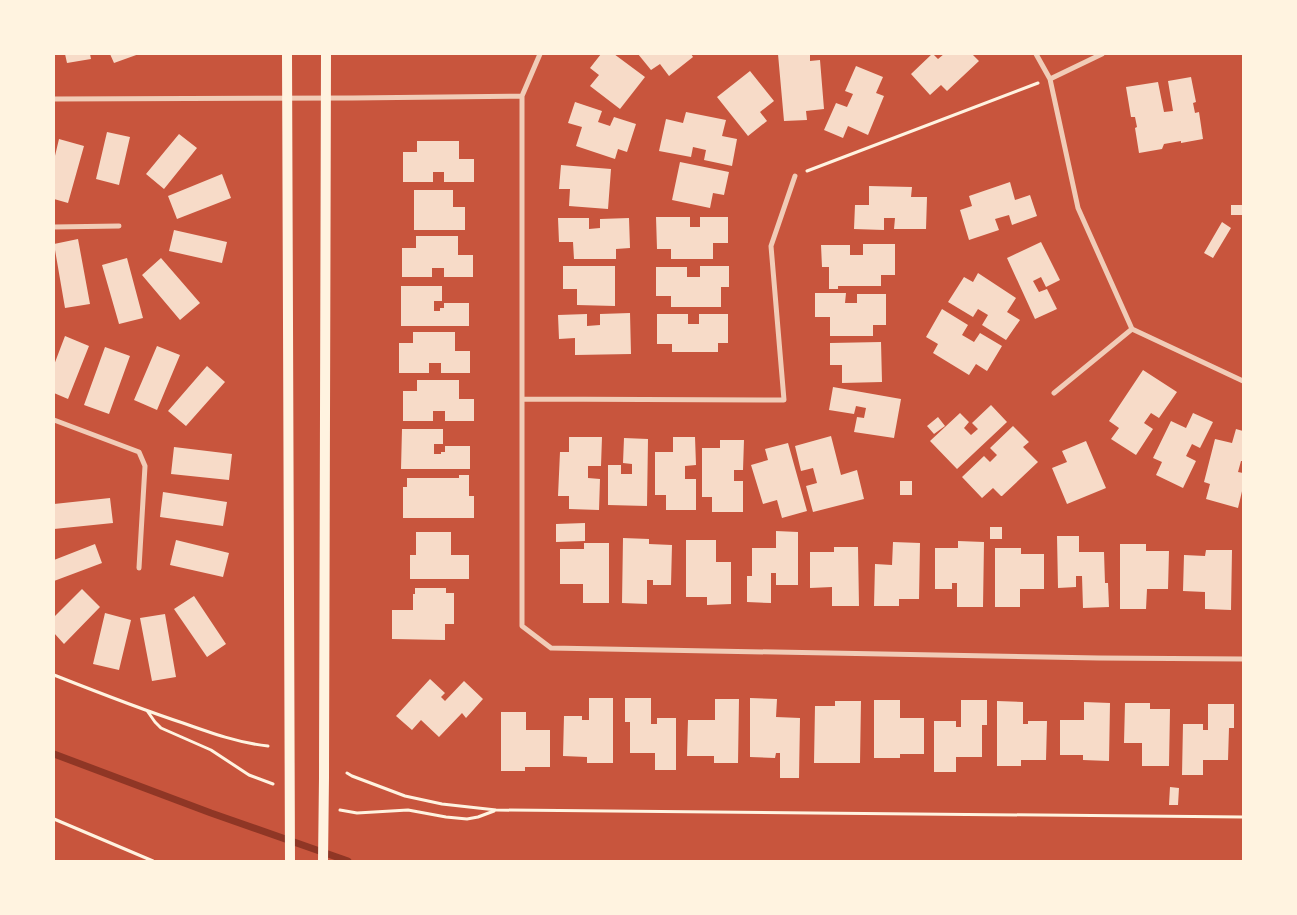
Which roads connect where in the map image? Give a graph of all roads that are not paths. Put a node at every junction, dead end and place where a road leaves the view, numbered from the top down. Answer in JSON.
{"nodes":[{"id":1,"x":287,"y":54,"type":"edge"},
{"id":2,"x":326,"y":54,"type":"edge"},
{"id":3,"x":540,"y":54,"type":"edge"},
{"id":4,"x":1036,"y":54,"type":"edge"},
{"id":5,"x":1102,"y":54,"type":"edge"},
{"id":6,"x":1050,"y":79,"type":"junction"},
{"id":7,"x":522,"y":96,"type":"junction"},
{"id":8,"x":287,"y":98,"type":"junction"},
{"id":9,"x":326,"y":98,"type":"junction"},
{"id":10,"x":54,"y":99,"type":"edge"},
{"id":11,"x":795,"y":176,"type":"road end"},
{"id":12,"x":119,"y":226,"type":"dead end"},
{"id":13,"x":54,"y":227,"type":"edge"},
{"id":14,"x":1132,"y":329,"type":"junction"},
{"id":15,"x":1243,"y":382,"type":"edge"},
{"id":16,"x":1054,"y":393,"type":"dead end"},
{"id":17,"x":523,"y":399,"type":"junction"},
{"id":18,"x":54,"y":420,"type":"edge"},
{"id":19,"x":139,"y":568,"type":"dead end"},
{"id":20,"x":1243,"y":659,"type":"edge"},
{"id":21,"x":290,"y":861,"type":"edge"},
{"id":22,"x":323,"y":861,"type":"edge"}],
"edges":[{"from":1,"to":8,"type":"main road"},
{"from":2,"to":9,"type":"main road"},
{"from":3,"to":7,"type":"street"},
{"from":4,"to":6,"type":"street"},
{"from":5,"to":6,"type":"street"},
{"from":6,"to":14,"type":"street"},
{"from":7,"to":9,"type":"street"},
{"from":7,"to":17,"type":"street"},
{"from":8,"to":9,"type":"street"},
{"from":8,"to":10,"type":"street"},
{"from":8,"to":21,"type":"main road"},
{"from":9,"to":22,"type":"main road"},
{"from":11,"to":17,"type":"street"},
{"from":12,"to":13,"type":"street"},
{"from":14,"to":15,"type":"street"},
{"from":14,"to":16,"type":"street"},
{"from":17,"to":20,"type":"street"},
{"from":18,"to":19,"type":"street"}]}
